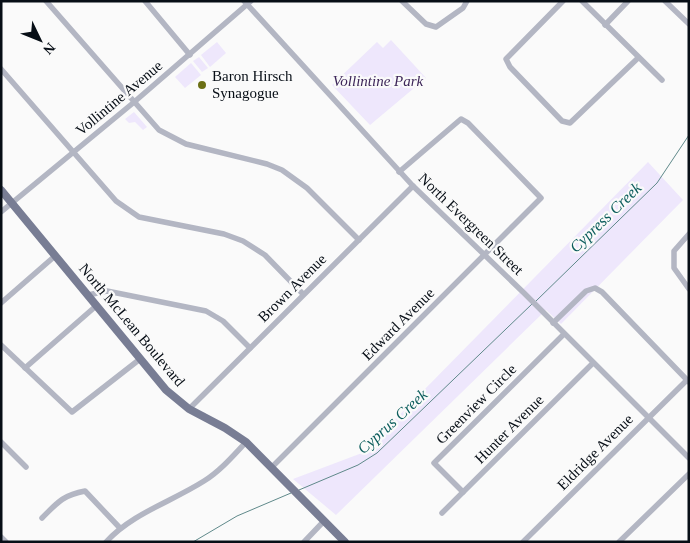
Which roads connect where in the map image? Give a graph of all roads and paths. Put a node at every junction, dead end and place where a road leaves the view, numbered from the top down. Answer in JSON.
{"nodes":[{"id":1,"x":46,"y":1,"type":"edge"},
{"id":2,"x":145,"y":1,"type":"edge"},
{"id":3,"x":402,"y":1,"type":"edge"},
{"id":4,"x":467,"y":1,"type":"edge"},
{"id":5,"x":563,"y":1,"type":"edge"},
{"id":6,"x":582,"y":1,"type":"edge"},
{"id":7,"x":628,"y":1,"type":"edge"},
{"id":8,"x":665,"y":1,"type":"edge"},
{"id":9,"x":247,"y":2,"type":"edge"},
{"id":10,"x":605,"y":24,"type":"junction"},
{"id":11,"x":689,"y":24,"type":"edge"},
{"id":12,"x":190,"y":55,"type":"junction"},
{"id":13,"x":638,"y":58,"type":"junction"},
{"id":14,"x":1,"y":68,"type":"edge"},
{"id":15,"x":662,"y":80,"type":"dead end"},
{"id":16,"x":133,"y":103,"type":"junction"},
{"id":17,"x":73,"y":153,"type":"junction"},
{"id":18,"x":400,"y":172,"type":"junction"},
{"id":19,"x":413,"y":186,"type":"junction"},
{"id":20,"x":1,"y":190,"type":"edge"},
{"id":21,"x":12,"y":203,"type":"junction"},
{"id":22,"x":1,"y":212,"type":"edge"},
{"id":23,"x":689,"y":234,"type":"edge"},
{"id":24,"x":359,"y":240,"type":"junction"},
{"id":25,"x":55,"y":256,"type":"junction"},
{"id":26,"x":484,"y":256,"type":"junction"},
{"id":27,"x":689,"y":289,"type":"edge"},
{"id":28,"x":303,"y":294,"type":"junction"},
{"id":29,"x":88,"y":295,"type":"junction"},
{"id":30,"x":1,"y":303,"type":"edge"},
{"id":31,"x":96,"y":306,"type":"junction"},
{"id":32,"x":554,"y":323,"type":"junction"},
{"id":33,"x":564,"y":334,"type":"junction"},
{"id":34,"x":1,"y":345,"type":"edge"},
{"id":35,"x":250,"y":348,"type":"junction"},
{"id":36,"x":140,"y":359,"type":"junction"},
{"id":37,"x":593,"y":363,"type":"junction"},
{"id":38,"x":25,"y":368,"type":"junction"},
{"id":39,"x":688,"y":381,"type":"edge"},
{"id":40,"x":189,"y":409,"type":"junction"},
{"id":41,"x":647,"y":417,"type":"junction"},
{"id":42,"x":1,"y":442,"type":"edge"},
{"id":43,"x":246,"y":442,"type":"junction"},
{"id":44,"x":689,"y":458,"type":"edge"},
{"id":45,"x":26,"y":467,"type":"dead end"},
{"id":46,"x":271,"y":468,"type":"junction"},
{"id":47,"x":689,"y":474,"type":"edge"},
{"id":48,"x":463,"y":492,"type":"junction"},
{"id":49,"x":442,"y":513,"type":"dead end"},
{"id":50,"x":42,"y":518,"type":"dead end"},
{"id":51,"x":324,"y":521,"type":"junction"},
{"id":52,"x":120,"y":527,"type":"junction"},
{"id":53,"x":1,"y":537,"type":"edge"},
{"id":54,"x":6,"y":542,"type":"edge"},
{"id":55,"x":106,"y":542,"type":"edge"},
{"id":56,"x":304,"y":542,"type":"edge"},
{"id":57,"x":345,"y":542,"type":"edge"},
{"id":58,"x":523,"y":542,"type":"edge"},
{"id":59,"x":618,"y":542,"type":"edge"}],
"edges":[{"from":1,"to":16,"type":"street"},
{"from":2,"to":12,"type":"street"},
{"from":3,"to":4,"type":"street"},
{"from":5,"to":13,"type":"street"},
{"from":6,"to":10,"type":"street"},
{"from":7,"to":10,"type":"street"},
{"from":8,"to":11,"type":"street"},
{"from":9,"to":12,"type":"street","name":"Vollintine Avenue"},
{"from":9,"to":18,"type":"street","name":"North Evergreen Street"},
{"from":10,"to":13,"type":"street"},
{"from":12,"to":16,"type":"street","name":"Vollintine Avenue"},
{"from":13,"to":15,"type":"street"},
{"from":14,"to":17,"type":"street"},
{"from":16,"to":17,"type":"street","name":"Vollintine Avenue"},
{"from":16,"to":24,"type":"street"},
{"from":17,"to":21,"type":"street","name":"Vollintine Avenue"},
{"from":17,"to":28,"type":"street"},
{"from":18,"to":19,"type":"street","name":"North Evergreen Street"},
{"from":18,"to":26,"type":"street","name":"Edward Avenue"},
{"from":19,"to":24,"type":"street","name":"Brown Avenue"},
{"from":19,"to":26,"type":"street","name":"North Evergreen Street"},
{"from":20,"to":21,"type":"main road","name":"North McLean Boulevard"},
{"from":21,"to":22,"type":"street","name":"Vollintine Avenue"},
{"from":21,"to":25,"type":"main road","name":"North McLean Boulevard"},
{"from":23,"to":27,"type":"street"},
{"from":24,"to":28,"type":"street","name":"Brown Avenue"},
{"from":25,"to":29,"type":"main road","name":"North McLean Boulevard"},
{"from":25,"to":30,"type":"street"},
{"from":26,"to":32,"type":"street","name":"North Evergreen Street"},
{"from":26,"to":46,"type":"street","name":"Edward Avenue"},
{"from":28,"to":35,"type":"street","name":"Brown Avenue"},
{"from":29,"to":31,"type":"main road","name":"North McLean Boulevard"},
{"from":29,"to":35,"type":"street"},
{"from":31,"to":36,"type":"main road","name":"North McLean Boulevard"},
{"from":31,"to":38,"type":"street"},
{"from":32,"to":33,"type":"street","name":"North Evergreen Street"},
{"from":32,"to":39,"type":"street"},
{"from":33,"to":37,"type":"street","name":"North Evergreen Street"},
{"from":33,"to":48,"type":"street","name":"Greenview Circle"},
{"from":34,"to":38,"type":"street"},
{"from":35,"to":40,"type":"street","name":"Brown Avenue"},
{"from":36,"to":38,"type":"street"},
{"from":36,"to":40,"type":"main road","name":"North McLean Boulevard"},
{"from":37,"to":41,"type":"street","name":"North Evergreen Street"},
{"from":37,"to":48,"type":"street","name":"Hunter Avenue"},
{"from":39,"to":41,"type":"street","name":"Eldridge Avenue"},
{"from":40,"to":43,"type":"main road","name":"North McLean Boulevard"},
{"from":41,"to":44,"type":"street","name":"North Evergreen Street"},
{"from":41,"to":58,"type":"street","name":"Eldridge Avenue"},
{"from":42,"to":45,"type":"street"},
{"from":43,"to":46,"type":"main road","name":"North McLean Boulevard"},
{"from":43,"to":52,"type":"street"},
{"from":46,"to":51,"type":"main road","name":"North McLean Boulevard"},
{"from":47,"to":59,"type":"street"},
{"from":48,"to":49,"type":"street","name":"Hunter Avenue"},
{"from":50,"to":52,"type":"street"},
{"from":51,"to":56,"type":"street"},
{"from":51,"to":57,"type":"main road","name":"North McLean Boulevard"},
{"from":52,"to":55,"type":"street"},
{"from":53,"to":54,"type":"street"}]}
